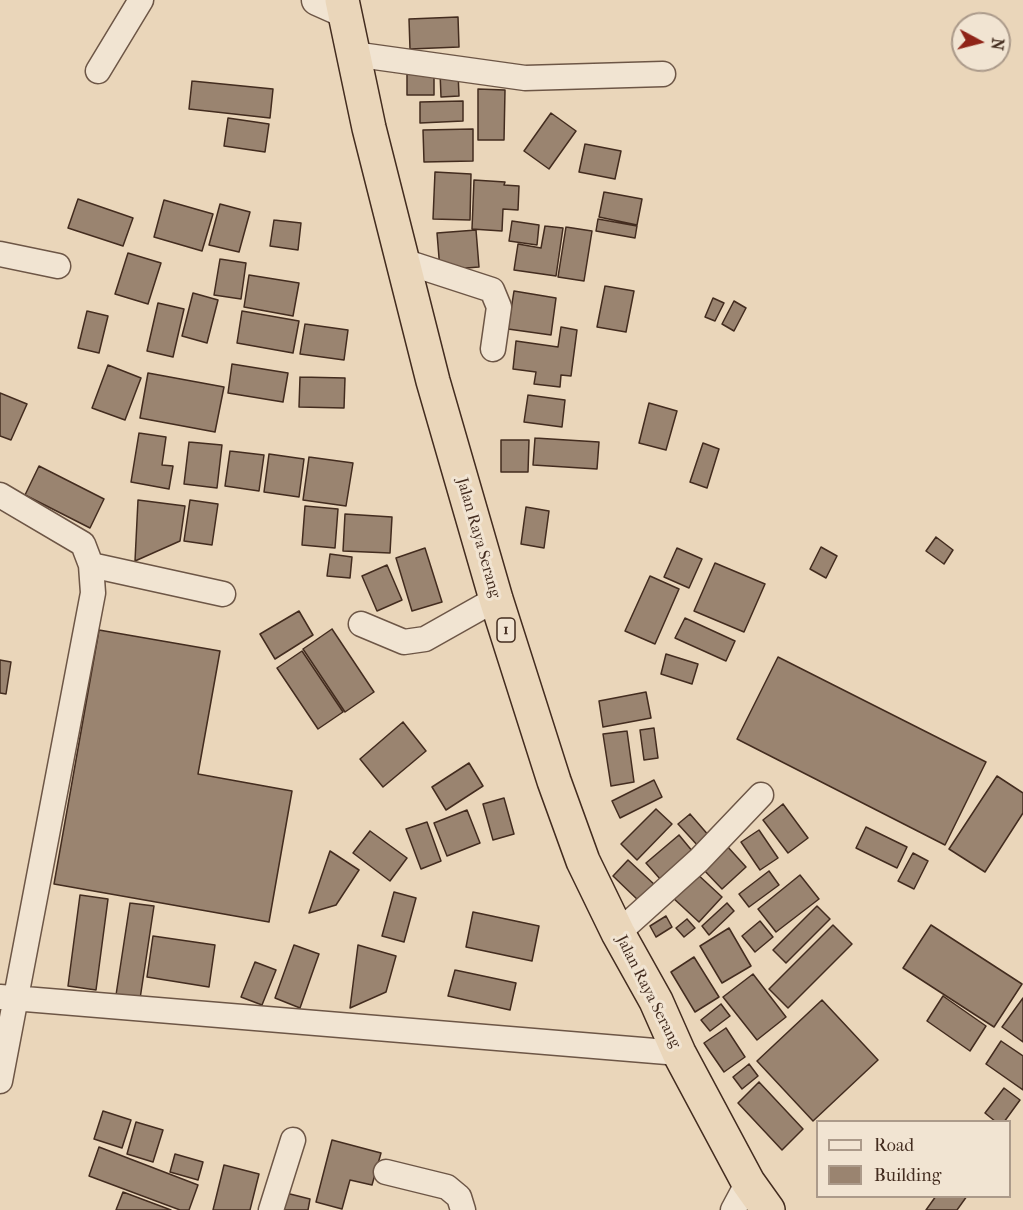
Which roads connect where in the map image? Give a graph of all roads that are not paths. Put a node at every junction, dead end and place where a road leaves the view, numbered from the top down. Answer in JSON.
{"nodes":[{"id":1,"x":141,"y":0,"type":"edge"},
{"id":2,"x":334,"y":4,"type":"edge"},
{"id":3,"x":353,"y":54,"type":"junction"},
{"id":4,"x":98,"y":71,"type":"dead end"},
{"id":5,"x":663,"y":74,"type":"dead end"},
{"id":6,"x":0,"y":254,"type":"edge"},
{"id":7,"x":403,"y":261,"type":"junction"},
{"id":8,"x":58,"y":266,"type":"dead end"},
{"id":9,"x":493,"y":348,"type":"dead end"},
{"id":10,"x":0,"y":495,"type":"edge"},
{"id":11,"x":91,"y":565,"type":"junction"},
{"id":12,"x":223,"y":594,"type":"dead end"},
{"id":13,"x":496,"y":599,"type":"junction"},
{"id":14,"x":361,"y":624,"type":"dead end"},
{"id":15,"x":761,"y":795,"type":"dead end"},
{"id":16,"x":618,"y":933,"type":"junction"},
{"id":17,"x":8,"y":998,"type":"edge"},
{"id":18,"x":679,"y":1053,"type":"junction"},
{"id":19,"x":0,"y":1081,"type":"edge"},
{"id":20,"x":293,"y":1140,"type":"dead end"},
{"id":21,"x":386,"y":1172,"type":"dead end"},
{"id":22,"x":748,"y":1182,"type":"junction"},
{"id":23,"x":271,"y":1210,"type":"edge"},
{"id":24,"x":463,"y":1210,"type":"edge"},
{"id":25,"x":733,"y":1210,"type":"edge"},
{"id":26,"x":768,"y":1210,"type":"edge"}],
"edges":[{"from":1,"to":4,"type":"street"},
{"from":2,"to":3,"type":"highway","name":"Jalan Raya Serang","number":"1"},
{"from":3,"to":5,"type":"street"},
{"from":3,"to":7,"type":"highway","name":"Jalan Raya Serang","number":"1"},
{"from":6,"to":8,"type":"street"},
{"from":7,"to":9,"type":"street"},
{"from":7,"to":13,"type":"highway","name":"Jalan Raya Serang","number":"1"},
{"from":10,"to":11,"type":"street"},
{"from":11,"to":12,"type":"street"},
{"from":11,"to":17,"type":"street"},
{"from":13,"to":14,"type":"street"},
{"from":13,"to":16,"type":"highway","name":"Jalan Raya Serang","number":"1"},
{"from":15,"to":16,"type":"street"},
{"from":16,"to":18,"type":"highway","name":"Jalan Raya Serang","number":"1"},
{"from":17,"to":18,"type":"street"},
{"from":17,"to":19,"type":"street"},
{"from":18,"to":22,"type":"highway","name":"Jalan Raya Serang","number":"1"},
{"from":20,"to":23,"type":"street"},
{"from":21,"to":24,"type":"street"},
{"from":22,"to":25,"type":"street"},
{"from":22,"to":26,"type":"highway","name":"Jalan Raya Serang","number":"1"}]}
